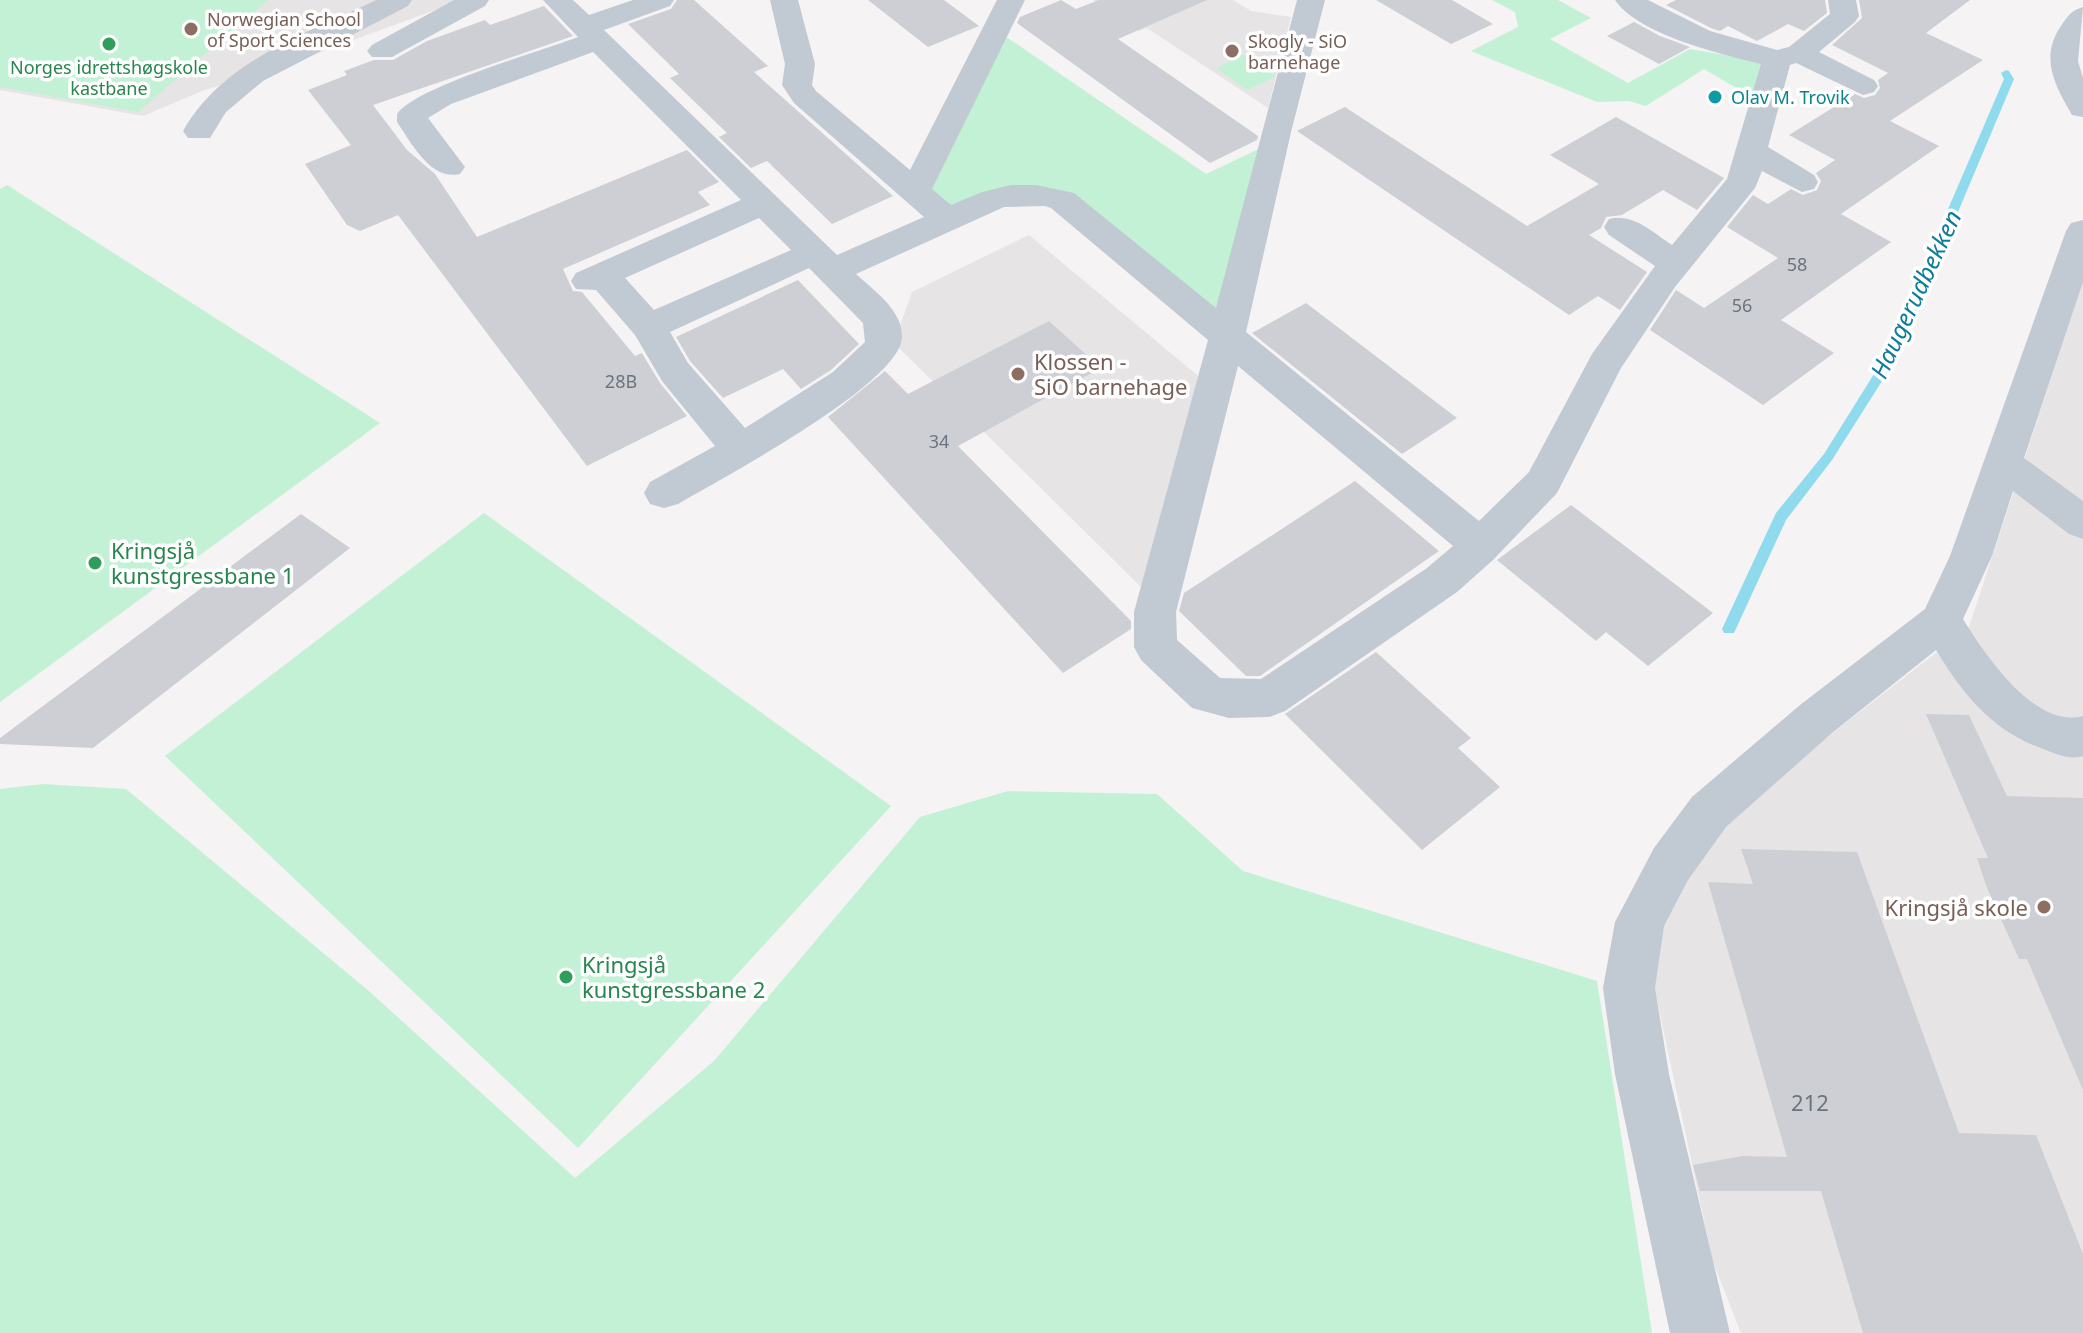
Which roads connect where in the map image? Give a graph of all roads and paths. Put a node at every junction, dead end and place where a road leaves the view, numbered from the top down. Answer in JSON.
{"nodes":[{"id":1,"x":398,"y":0,"type":"edge"},
{"id":2,"x":475,"y":0,"type":"edge"},
{"id":3,"x":557,"y":0,"type":"edge"},
{"id":4,"x":660,"y":0,"type":"edge"},
{"id":5,"x":784,"y":0,"type":"edge"},
{"id":6,"x":1011,"y":0,"type":"edge"},
{"id":7,"x":1311,"y":0,"type":"edge"},
{"id":8,"x":1629,"y":0,"type":"edge"},
{"id":9,"x":1842,"y":0,"type":"edge"},
{"id":10,"x":2083,"y":16,"type":"edge"},
{"id":11,"x":1725,"y":31,"type":"dead end"},
{"id":12,"x":591,"y":34,"type":"junction"},
{"id":13,"x":382,"y":51,"type":"dead end"},
{"id":14,"x":1788,"y":56,"type":"junction"},
{"id":15,"x":1863,"y":86,"type":"dead end"},
{"id":16,"x":2083,"y":108,"type":"edge"},
{"id":17,"x":199,"y":131,"type":"dead end"},
{"id":18,"x":1752,"y":151,"type":"junction"},
{"id":19,"x":449,"y":167,"type":"dead end"},
{"id":20,"x":1802,"y":182,"type":"dead end"},
{"id":21,"x":915,"y":191,"type":"junction"},
{"id":22,"x":763,"y":203,"type":"junction"},
{"id":23,"x":947,"y":219,"type":"junction"},
{"id":24,"x":1621,"y":227,"type":"dead end"},
{"id":25,"x":2083,"y":231,"type":"edge"},
{"id":26,"x":822,"y":262,"type":"junction"},
{"id":27,"x":1676,"y":264,"type":"junction"},
{"id":28,"x":649,"y":327,"type":"junction"},
{"id":29,"x":1226,"y":336,"type":"junction"},
{"id":30,"x":740,"y":449,"type":"junction"},
{"id":31,"x":2004,"y":463,"type":"junction"},
{"id":32,"x":664,"y":493,"type":"dead end"},
{"id":33,"x":2083,"y":523,"type":"edge"},
{"id":34,"x":1481,"y":546,"type":"junction"},
{"id":35,"x":1941,"y":621,"type":"junction"},
{"id":36,"x":2083,"y":736,"type":"edge"},
{"id":37,"x":1700,"y":1333,"type":"edge"}],
"edges":[{"from":1,"to":17,"type":"street"},
{"from":2,"to":13,"type":"street"},
{"from":3,"to":12,"type":"street"},
{"from":4,"to":12,"type":"street"},
{"from":5,"to":21,"type":"street"},
{"from":6,"to":21,"type":"street"},
{"from":7,"to":29,"type":"street"},
{"from":8,"to":14,"type":"street"},
{"from":9,"to":14,"type":"street"},
{"from":10,"to":16,"type":"street"},
{"from":11,"to":14,"type":"street"},
{"from":12,"to":19,"type":"street"},
{"from":12,"to":22,"type":"street"},
{"from":14,"to":15,"type":"street"},
{"from":14,"to":18,"type":"street"},
{"from":18,"to":20,"type":"street"},
{"from":18,"to":27,"type":"street"},
{"from":21,"to":23,"type":"street"},
{"from":22,"to":26,"type":"street"},
{"from":22,"to":28,"type":"street"},
{"from":23,"to":26,"type":"street"},
{"from":23,"to":29,"type":"street"},
{"from":24,"to":27,"type":"street"},
{"from":25,"to":31,"type":"street"},
{"from":26,"to":28,"type":"street"},
{"from":26,"to":30,"type":"street"},
{"from":27,"to":34,"type":"street"},
{"from":28,"to":30,"type":"street"},
{"from":29,"to":34,"type":"street"},
{"from":29,"to":34,"type":"street"},
{"from":30,"to":32,"type":"street"},
{"from":31,"to":33,"type":"street"},
{"from":31,"to":35,"type":"street"},
{"from":35,"to":36,"type":"street"},
{"from":35,"to":37,"type":"street"}]}
